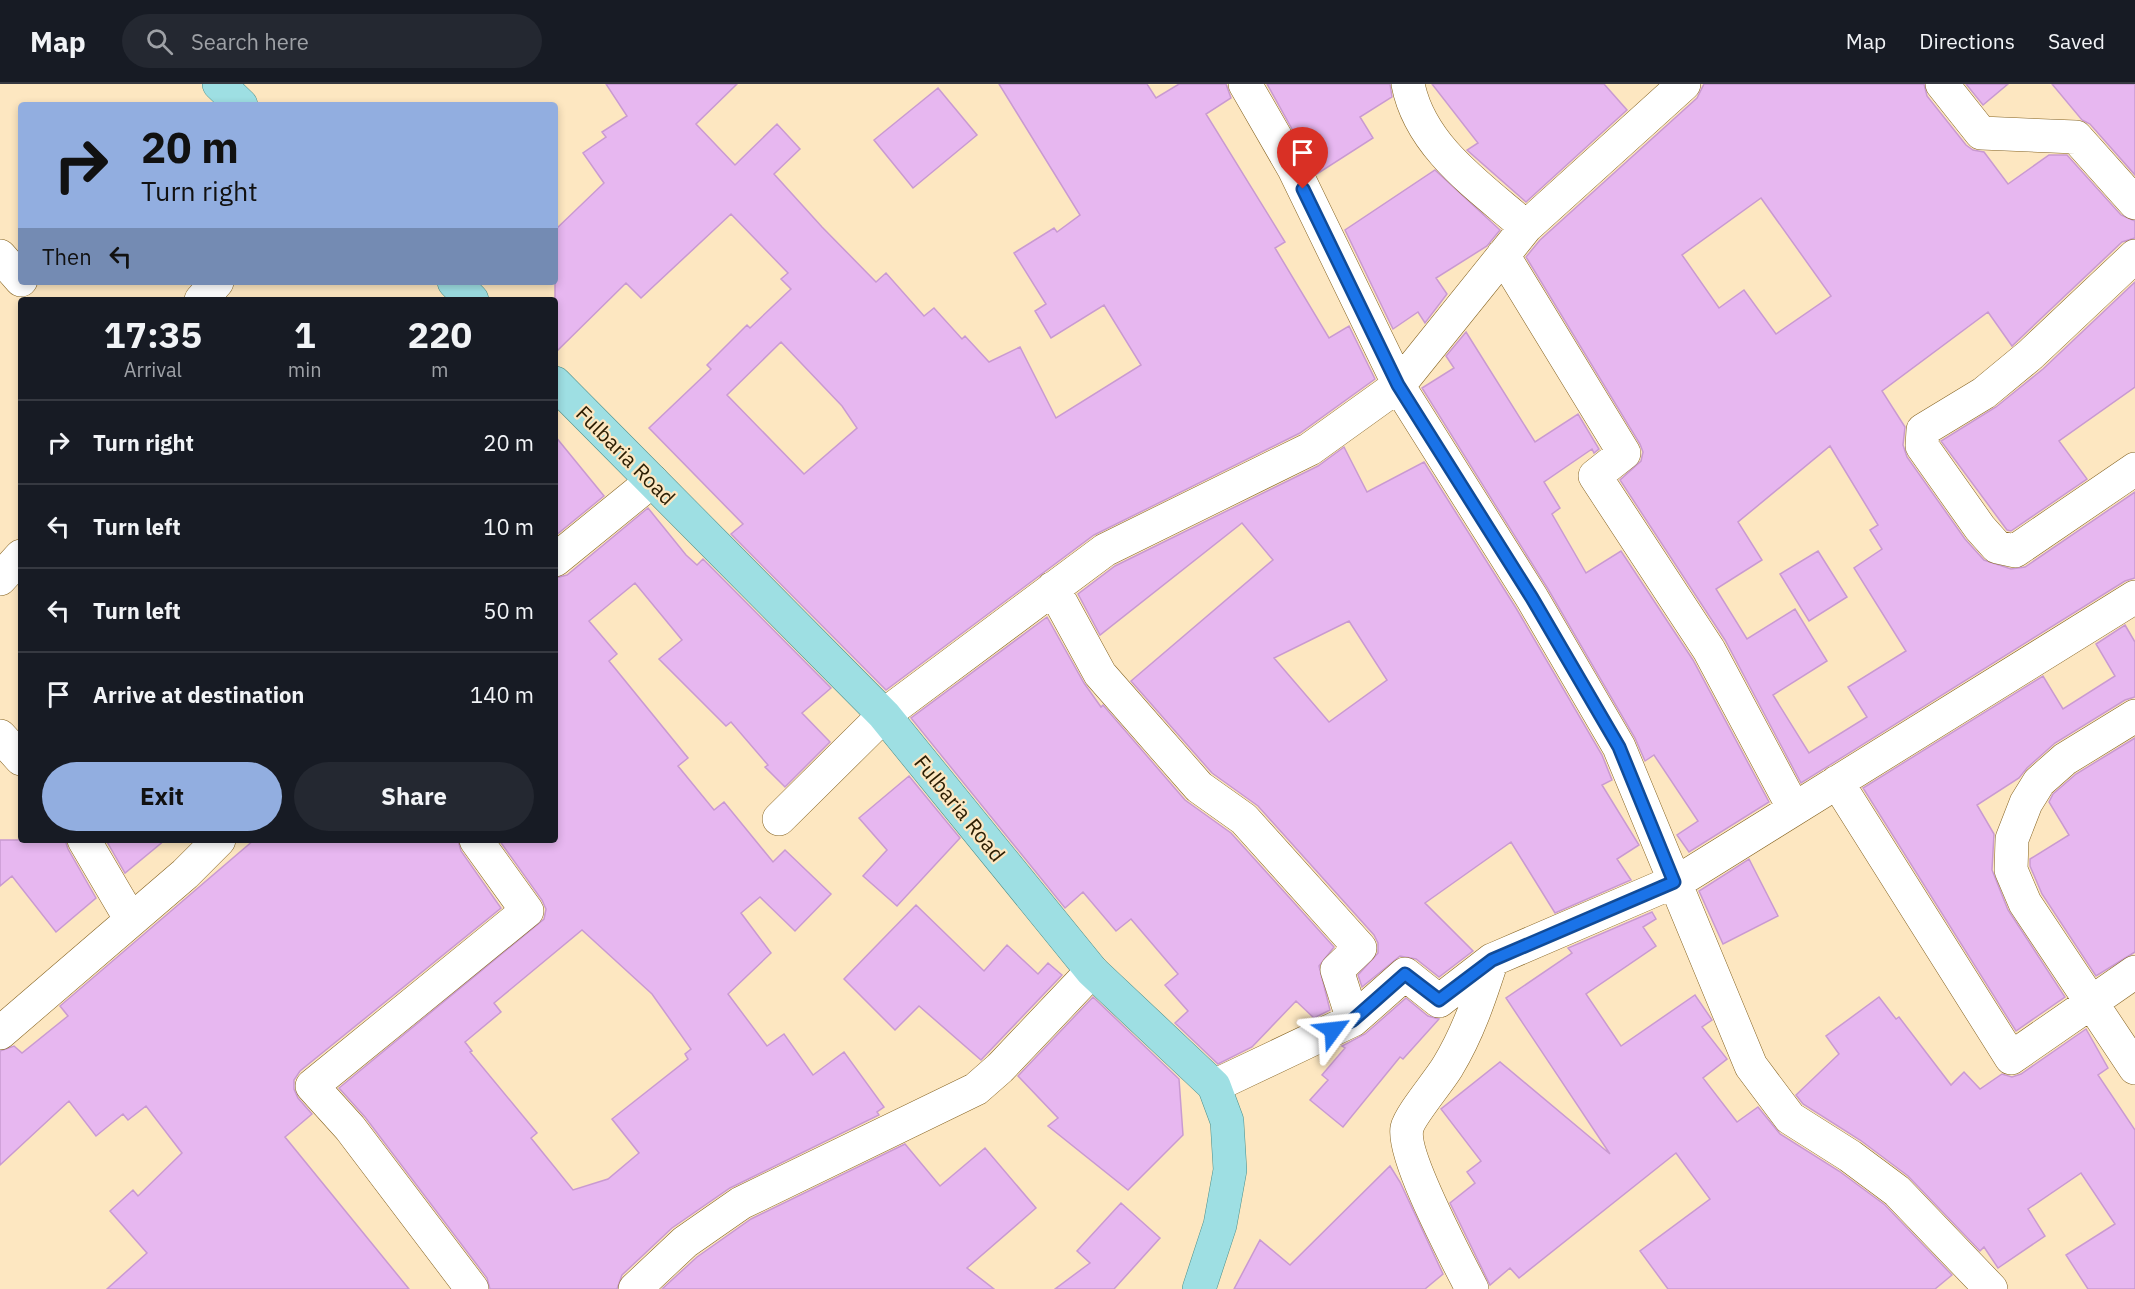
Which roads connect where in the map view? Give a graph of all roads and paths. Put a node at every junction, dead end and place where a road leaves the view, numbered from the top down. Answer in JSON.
{"nodes":[{"id":1,"x":1245,"y":84,"type":"edge"},
{"id":2,"x":1408,"y":84,"type":"edge"},
{"id":3,"x":1684,"y":84,"type":"edge"},
{"id":4,"x":1942,"y":84,"type":"edge"},
{"id":5,"x":2135,"y":203,"type":"edge"},
{"id":6,"x":1526,"y":227,"type":"junction"},
{"id":7,"x":1503,"y":255,"type":"junction"},
{"id":8,"x":0,"y":256,"type":"edge"},
{"id":9,"x":2135,"y":256,"type":"edge"},
{"id":10,"x":18,"y":277,"type":"edge"},
{"id":11,"x":214,"y":285,"type":"edge"},
{"id":12,"x":457,"y":285,"type":"edge"},
{"id":13,"x":204,"y":297,"type":"edge"},
{"id":14,"x":469,"y":297,"type":"edge"},
{"id":15,"x":1399,"y":385,"type":"junction"},
{"id":16,"x":558,"y":386,"type":"edge"},
{"id":17,"x":2135,"y":469,"type":"edge"},
{"id":18,"x":652,"y":481,"type":"junction"},
{"id":19,"x":558,"y":558,"type":"edge"},
{"id":20,"x":18,"y":559,"type":"edge"},
{"id":21,"x":0,"y":579,"type":"edge"},
{"id":22,"x":1053,"y":588,"type":"junction"},
{"id":23,"x":2135,"y":597,"type":"edge"},
{"id":24,"x":884,"y":715,"type":"junction"},
{"id":25,"x":2135,"y":716,"type":"edge"},
{"id":26,"x":0,"y":736,"type":"edge"},
{"id":27,"x":18,"y":756,"type":"edge"},
{"id":28,"x":1837,"y":782,"type":"junction"},
{"id":29,"x":1794,"y":809,"type":"junction"},
{"id":30,"x":779,"y":819,"type":"dead end"},
{"id":31,"x":86,"y":843,"type":"edge"},
{"id":32,"x":216,"y":843,"type":"edge"},
{"id":33,"x":478,"y":843,"type":"edge"},
{"id":34,"x":1674,"y":882,"type":"junction"},
{"id":35,"x":131,"y":920,"type":"junction"},
{"id":36,"x":1492,"y":960,"type":"junction"},
{"id":37,"x":1092,"y":971,"type":"junction"},
{"id":38,"x":2135,"y":972,"type":"edge"},
{"id":39,"x":2090,"y":1002,"type":"junction"},
{"id":40,"x":1353,"y":1020,"type":"junction"},
{"id":41,"x":0,"y":1033,"type":"edge"},
{"id":42,"x":2135,"y":1068,"type":"edge"},
{"id":43,"x":1214,"y":1086,"type":"junction"},
{"id":44,"x":472,"y":1289,"type":"edge"},
{"id":45,"x":634,"y":1289,"type":"edge"},
{"id":46,"x":1199,"y":1289,"type":"edge"},
{"id":47,"x":1472,"y":1289,"type":"edge"},
{"id":48,"x":1991,"y":1289,"type":"edge"}],
"edges":[{"from":1,"to":15,"type":"street"},
{"from":2,"to":6,"type":"street"},
{"from":3,"to":6,"type":"street"},
{"from":4,"to":5,"type":"street"},
{"from":6,"to":7,"type":"street"},
{"from":7,"to":15,"type":"street"},
{"from":7,"to":29,"type":"street"},
{"from":8,"to":10,"type":"street"},
{"from":9,"to":17,"type":"street"},
{"from":11,"to":13,"type":"street"},
{"from":12,"to":14,"type":"main road"},
{"from":15,"to":22,"type":"street"},
{"from":15,"to":34,"type":"street"},
{"from":16,"to":18,"type":"main road","name":"Fulbaria Road"},
{"from":18,"to":19,"type":"street"},
{"from":18,"to":24,"type":"main road","name":"Fulbaria Road"},
{"from":20,"to":21,"type":"street"},
{"from":22,"to":24,"type":"street"},
{"from":22,"to":40,"type":"street"},
{"from":23,"to":28,"type":"street"},
{"from":24,"to":30,"type":"street"},
{"from":24,"to":37,"type":"main road","name":"Fulbaria Road"},
{"from":25,"to":39,"type":"street"},
{"from":26,"to":27,"type":"street"},
{"from":28,"to":29,"type":"street"},
{"from":28,"to":39,"type":"street"},
{"from":29,"to":34,"type":"street"},
{"from":31,"to":35,"type":"street"},
{"from":32,"to":35,"type":"street"},
{"from":33,"to":44,"type":"street"},
{"from":34,"to":36,"type":"street"},
{"from":34,"to":48,"type":"street"},
{"from":35,"to":41,"type":"street"},
{"from":36,"to":40,"type":"street"},
{"from":36,"to":47,"type":"street"},
{"from":37,"to":43,"type":"main road","name":"Fulbaria Road"},
{"from":37,"to":45,"type":"street"},
{"from":38,"to":39,"type":"street"},
{"from":39,"to":42,"type":"street"},
{"from":40,"to":43,"type":"street"},
{"from":43,"to":46,"type":"main road","name":"Fulbaria Road"}]}
